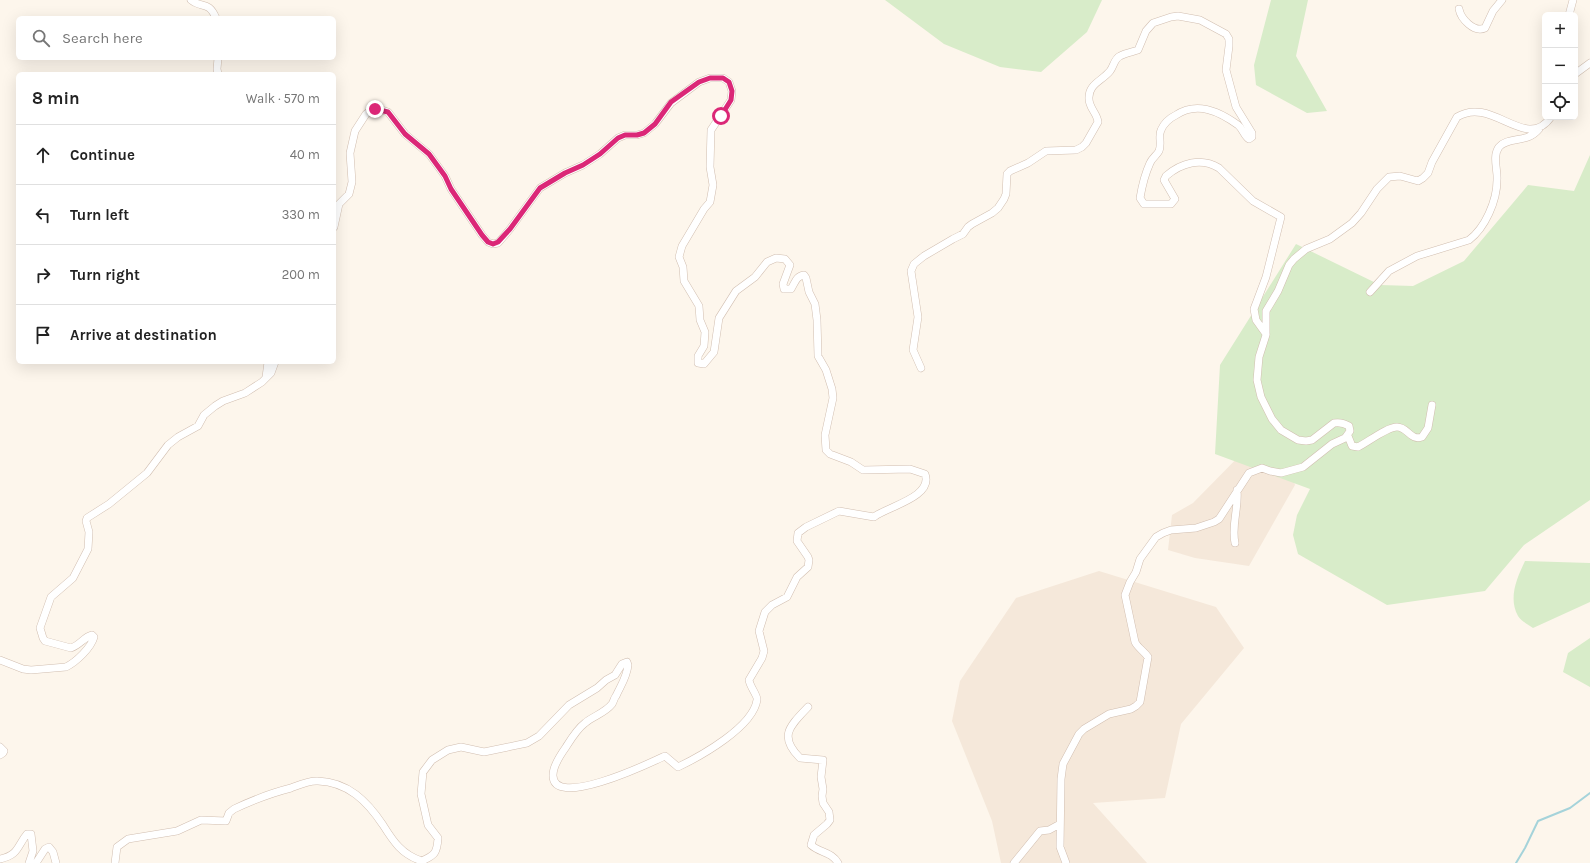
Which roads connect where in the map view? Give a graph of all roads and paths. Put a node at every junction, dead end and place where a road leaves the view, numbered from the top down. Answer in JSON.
{"nodes":[{"id":1,"x":191,"y":0,"type":"edge"},
{"id":2,"x":1502,"y":0,"type":"edge"},
{"id":3,"x":1573,"y":0,"type":"edge"},
{"id":4,"x":1459,"y":9,"type":"dead end"},
{"id":5,"x":1570,"y":12,"type":"edge"},
{"id":6,"x":215,"y":16,"type":"edge"},
{"id":7,"x":218,"y":60,"type":"edge"},
{"id":8,"x":1590,"y":63,"type":"edge"},
{"id":9,"x":218,"y":72,"type":"edge"},
{"id":10,"x":1578,"y":72,"type":"edge"},
{"id":11,"x":1548,"y":120,"type":"edge"},
{"id":12,"x":1541,"y":127,"type":"junction"},
{"id":13,"x":336,"y":218,"type":"edge"},
{"id":14,"x":1370,"y":292,"type":"dead end"},
{"id":15,"x":1266,"y":335,"type":"junction"},
{"id":16,"x":268,"y":364,"type":"edge"},
{"id":17,"x":274,"y":364,"type":"edge"},
{"id":18,"x":921,"y":368,"type":"dead end"},
{"id":19,"x":266,"y":377,"type":"junction"},
{"id":20,"x":1432,"y":405,"type":"dead end"},
{"id":21,"x":1348,"y":436,"type":"junction"},
{"id":22,"x":1237,"y":490,"type":"junction"},
{"id":23,"x":1234,"y":543,"type":"dead end"},
{"id":24,"x":0,"y":660,"type":"edge"},
{"id":25,"x":808,"y":707,"type":"dead end"},
{"id":26,"x":0,"y":747,"type":"edge"},
{"id":27,"x":0,"y":755,"type":"edge"},
{"id":28,"x":1060,"y":824,"type":"junction"},
{"id":29,"x":0,"y":859,"type":"edge"},
{"id":30,"x":29,"y":863,"type":"edge"},
{"id":31,"x":36,"y":863,"type":"edge"},
{"id":32,"x":56,"y":863,"type":"edge"},
{"id":33,"x":115,"y":863,"type":"edge"},
{"id":34,"x":838,"y":863,"type":"edge"},
{"id":35,"x":1014,"y":863,"type":"edge"},
{"id":36,"x":1066,"y":863,"type":"edge"}],
"edges":[{"from":1,"to":6,"type":"street"},
{"from":2,"to":4,"type":"street"},
{"from":3,"to":5,"type":"street"},
{"from":7,"to":9,"type":"street"},
{"from":8,"to":10,"type":"street"},
{"from":11,"to":12,"type":"street"},
{"from":12,"to":14,"type":"street"},
{"from":12,"to":15,"type":"street"},
{"from":13,"to":33,"type":"street"},
{"from":15,"to":18,"type":"street"},
{"from":15,"to":21,"type":"street"},
{"from":16,"to":19,"type":"street"},
{"from":17,"to":19,"type":"street"},
{"from":19,"to":24,"type":"street"},
{"from":20,"to":21,"type":"street"},
{"from":21,"to":22,"type":"street"},
{"from":22,"to":23,"type":"street"},
{"from":22,"to":28,"type":"street"},
{"from":25,"to":34,"type":"street"},
{"from":26,"to":27,"type":"street"},
{"from":28,"to":35,"type":"street"},
{"from":28,"to":36,"type":"street"},
{"from":29,"to":30,"type":"street"},
{"from":31,"to":32,"type":"street"}]}
